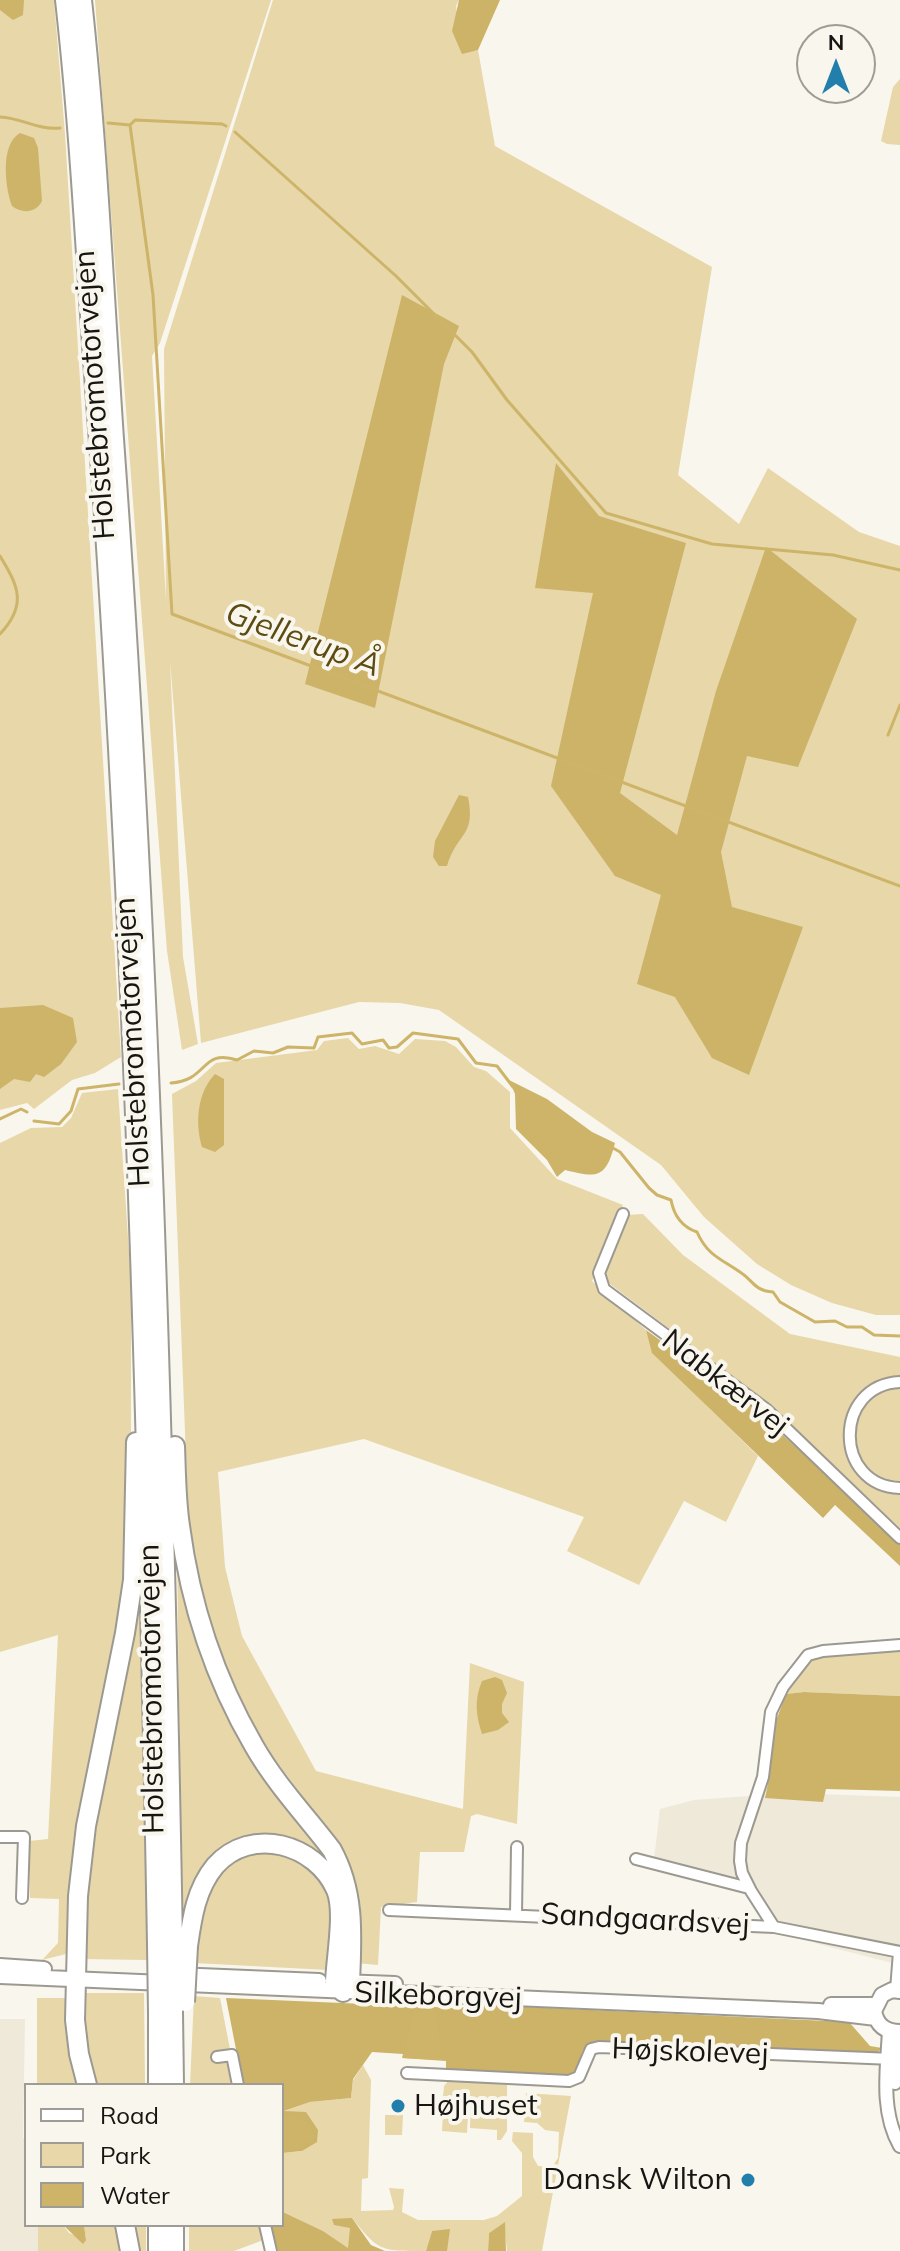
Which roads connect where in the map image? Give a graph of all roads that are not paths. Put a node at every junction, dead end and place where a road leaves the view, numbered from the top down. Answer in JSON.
{"nodes":[{"id":1,"x":65,"y":0,"type":"edge"},
{"id":2,"x":82,"y":0,"type":"edge"},
{"id":3,"x":152,"y":1108,"type":"junction"},
{"id":4,"x":623,"y":1214,"type":"dead end"},
{"id":5,"x":142,"y":1255,"type":"junction"},
{"id":6,"x":900,"y":1382,"type":"edge"},
{"id":7,"x":900,"y":1488,"type":"edge"},
{"id":8,"x":900,"y":1538,"type":"edge"},
{"id":9,"x":900,"y":1645,"type":"edge"},
{"id":10,"x":0,"y":1837,"type":"edge"},
{"id":11,"x":517,"y":1847,"type":"dead end"},
{"id":12,"x":636,"y":1859,"type":"dead end"},
{"id":13,"x":749,"y":1888,"type":"junction"},
{"id":14,"x":22,"y":1898,"type":"dead end"},
{"id":15,"x":389,"y":1910,"type":"dead end"},
{"id":16,"x":516,"y":1914,"type":"junction"},
{"id":17,"x":774,"y":1927,"type":"junction"},
{"id":18,"x":173,"y":1944,"type":"junction"},
{"id":19,"x":900,"y":1952,"type":"edge"},
{"id":20,"x":0,"y":1966,"type":"edge"},
{"id":21,"x":75,"y":1975,"type":"junction"},
{"id":22,"x":0,"y":1976,"type":"edge"},
{"id":23,"x":343,"y":1985,"type":"junction"},
{"id":24,"x":898,"y":1990,"type":"edge"},
{"id":25,"x":875,"y":2012,"type":"junction"},
{"id":26,"x":172,"y":2013,"type":"junction"},
{"id":27,"x":895,"y":2032,"type":"edge"},
{"id":28,"x":217,"y":2057,"type":"dead end"},
{"id":29,"x":895,"y":2060,"type":"edge"},
{"id":30,"x":407,"y":2073,"type":"dead end"},
{"id":31,"x":86,"y":2083,"type":"edge"},
{"id":32,"x":158,"y":2083,"type":"edge"},
{"id":33,"x":174,"y":2083,"type":"edge"},
{"id":34,"x":182,"y":2083,"type":"edge"},
{"id":35,"x":238,"y":2083,"type":"edge"},
{"id":36,"x":900,"y":2129,"type":"edge"},
{"id":37,"x":900,"y":2146,"type":"edge"},
{"id":38,"x":125,"y":2227,"type":"edge"},
{"id":39,"x":158,"y":2227,"type":"edge"},
{"id":40,"x":174,"y":2227,"type":"edge"},
{"id":41,"x":265,"y":2227,"type":"edge"},
{"id":42,"x":130,"y":2251,"type":"edge"},
{"id":43,"x":158,"y":2251,"type":"edge"},
{"id":44,"x":174,"y":2251,"type":"edge"},
{"id":45,"x":271,"y":2251,"type":"edge"}],
"edges":[{"from":1,"to":5,"type":"highway","name":"Holstebromotorvejen"},
{"from":2,"to":3,"type":"highway","name":"Holstebromotorvejen"},
{"from":3,"to":18,"type":"highway","name":"Holstebromotorvejen"},
{"from":3,"to":23,"type":"highway"},
{"from":4,"to":8,"type":"street","name":"Nabkærvej"},
{"from":5,"to":18,"type":"highway","name":"Holstebromotorvejen"},
{"from":5,"to":21,"type":"highway"},
{"from":6,"to":7,"type":"street"},
{"from":9,"to":13,"type":"street","name":"Sandgaardsvej"},
{"from":10,"to":14,"type":"street"},
{"from":11,"to":16,"type":"street","name":"Sandgaardsvej"},
{"from":12,"to":13,"type":"street","name":"Sandgaardsvej"},
{"from":13,"to":17,"type":"street","name":"Sandgaardsvej"},
{"from":15,"to":16,"type":"street","name":"Sandgaardsvej"},
{"from":16,"to":17,"type":"street","name":"Sandgaardsvej"},
{"from":17,"to":19,"type":"street","name":"Sandgaardsvej"},
{"from":18,"to":23,"type":"highway"},
{"from":18,"to":26,"type":"highway","bridge":true},
{"from":18,"to":26,"type":"highway","name":"Holstebromotorvejen","bridge":true},
{"from":19,"to":24,"type":"street"},
{"from":20,"to":21,"type":"main road","name":"Silkeborgvej"},
{"from":21,"to":22,"type":"main road","name":"Silkeborgvej"},
{"from":21,"to":23,"type":"main road","name":"Silkeborgvej"},
{"from":21,"to":31,"type":"highway"},
{"from":23,"to":25,"type":"main road","name":"Silkeborgvej"},
{"from":24,"to":25,"type":"main road"},
{"from":25,"to":27,"type":"main road"},
{"from":26,"to":32,"type":"highway","name":"Holstebromotorvejen"},
{"from":26,"to":33,"type":"highway","name":"Holstebromotorvejen"},
{"from":26,"to":34,"type":"highway"},
{"from":27,"to":29,"type":"street"},
{"from":28,"to":35,"type":"street"},
{"from":29,"to":30,"type":"street","name":"Højskolevej"},
{"from":29,"to":36,"type":"street"},
{"from":29,"to":37,"type":"street"},
{"from":38,"to":42,"type":"highway"},
{"from":39,"to":43,"type":"highway"},
{"from":40,"to":44,"type":"highway"},
{"from":41,"to":45,"type":"street"}]}
